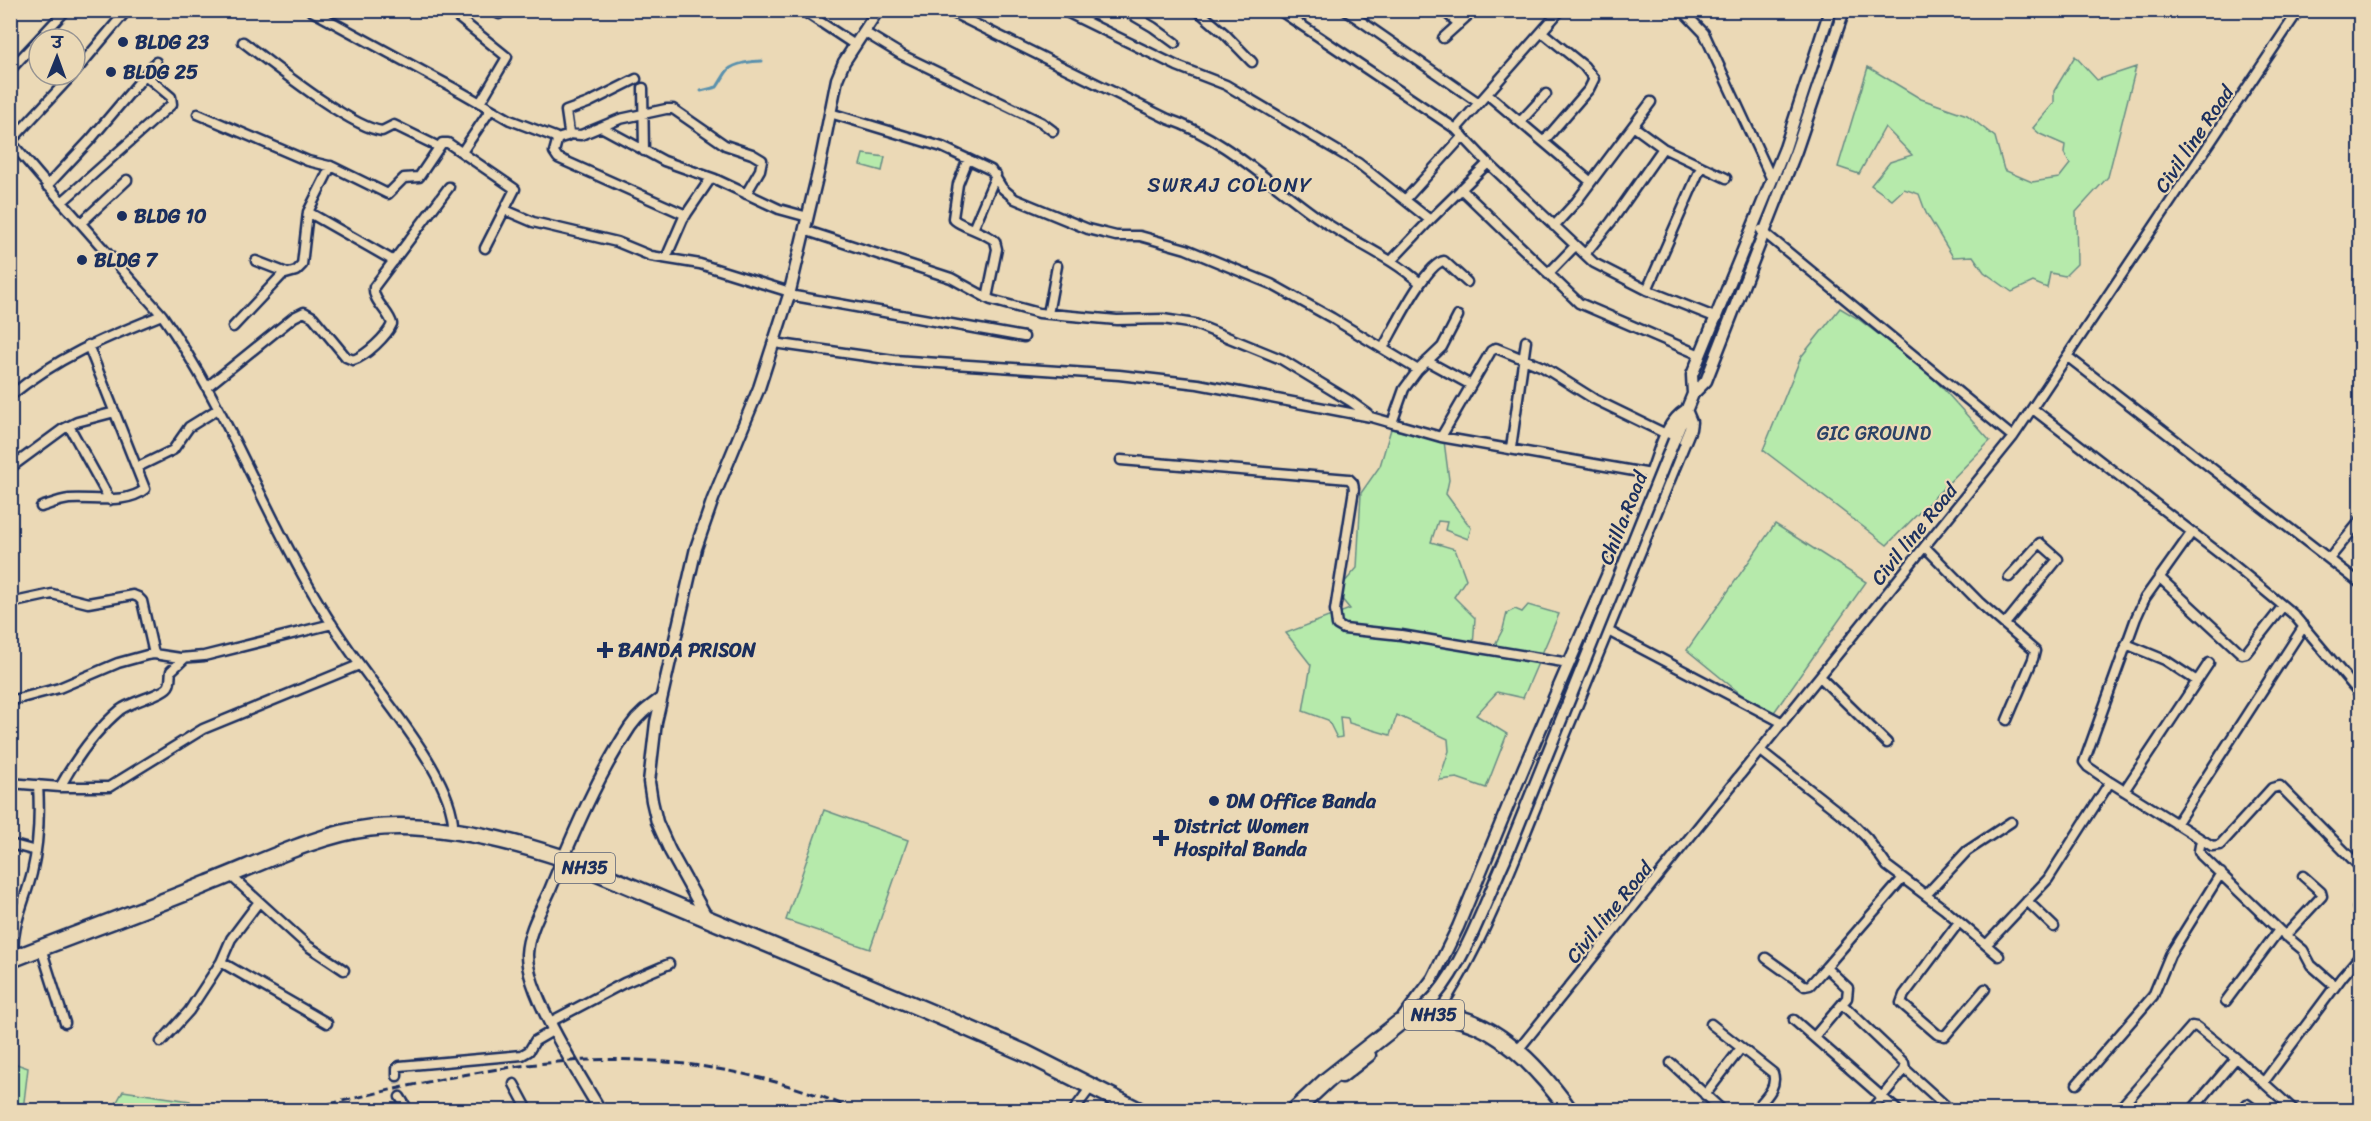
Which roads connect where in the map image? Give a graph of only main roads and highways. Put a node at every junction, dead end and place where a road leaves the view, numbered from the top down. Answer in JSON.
{"nodes":[{"id":1,"x":878,"y":10,"type":"edge"},
{"id":2,"x":1830,"y":10,"type":"edge"},
{"id":3,"x":1844,"y":10,"type":"edge"},
{"id":4,"x":1693,"y":394,"type":"junction"},
{"id":5,"x":1686,"y":410,"type":"junction"},
{"id":6,"x":1670,"y":437,"type":"junction"},
{"id":7,"x":660,"y":699,"type":"junction"},
{"id":8,"x":563,"y":858,"type":"junction"},
{"id":9,"x":708,"y":920,"type":"junction"},
{"id":10,"x":12,"y":959,"type":"edge"},
{"id":11,"x":1435,"y":1015,"type":"junction"},
{"id":12,"x":1404,"y":1022,"type":"junction"},
{"id":13,"x":600,"y":1110,"type":"edge"},
{"id":14,"x":1138,"y":1110,"type":"edge"},
{"id":15,"x":1297,"y":1110,"type":"edge"},
{"id":16,"x":1569,"y":1110,"type":"edge"}],
"edges":[{"from":1,"to":7,"type":"main road"},
{"from":2,"to":4,"type":"main road","name":"Chilla Road"},
{"from":3,"to":4,"type":"main road"},
{"from":4,"to":5,"type":"main road","name":"Chilla Road"},
{"from":5,"to":6,"type":"main road","name":"Chilla Road"},
{"from":5,"to":11,"type":"main road"},
{"from":6,"to":12,"type":"main road"},
{"from":6,"to":12,"type":"main road","name":"Chilla Road","bridge":true},
{"from":7,"to":8,"type":"main road"},
{"from":7,"to":9,"type":"main road"},
{"from":8,"to":9,"type":"highway","number":"NH35"},
{"from":8,"to":10,"type":"highway","number":"NH35"},
{"from":8,"to":13,"type":"main road"},
{"from":9,"to":14,"type":"highway","number":"NH35"},
{"from":11,"to":12,"type":"highway","number":"NH35"},
{"from":11,"to":16,"type":"highway","number":"NH35"},
{"from":12,"to":15,"type":"highway","number":"NH35"}]}
